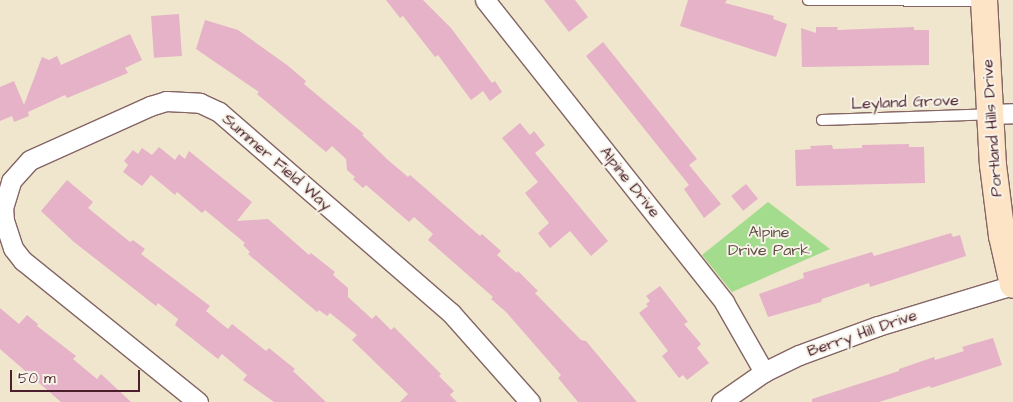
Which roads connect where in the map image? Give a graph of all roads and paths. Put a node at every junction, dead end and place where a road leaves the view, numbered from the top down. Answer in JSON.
{"nodes":[{"id":1,"x":484,"y":0,"type":"edge"},
{"id":2,"x":808,"y":0,"type":"edge"},
{"id":3,"x":984,"y":0,"type":"edge"},
{"id":4,"x":1001,"y":113,"type":"edge"},
{"id":5,"x":822,"y":120,"type":"dead end"},
{"id":6,"x":1013,"y":285,"type":"edge"},
{"id":7,"x":764,"y":372,"type":"junction"},
{"id":8,"x":198,"y":402,"type":"edge"},
{"id":9,"x":530,"y":402,"type":"edge"},
{"id":10,"x":721,"y":402,"type":"edge"}],
"edges":[{"from":1,"to":7,"type":"street","name":"Alpine Drive"},
{"from":2,"to":3,"type":"lane"},
{"from":3,"to":4,"type":"street","name":"Portland Hills Drive"},
{"from":4,"to":5,"type":"lane","name":"Leyland Grove"},
{"from":4,"to":6,"type":"street","name":"Portland Hills Drive"},
{"from":6,"to":7,"type":"street","name":"Berry Hill Drive"},
{"from":7,"to":10,"type":"street","name":"Berry Hill Drive"},
{"from":8,"to":9,"type":"street","name":"Summer Field Way"}]}
